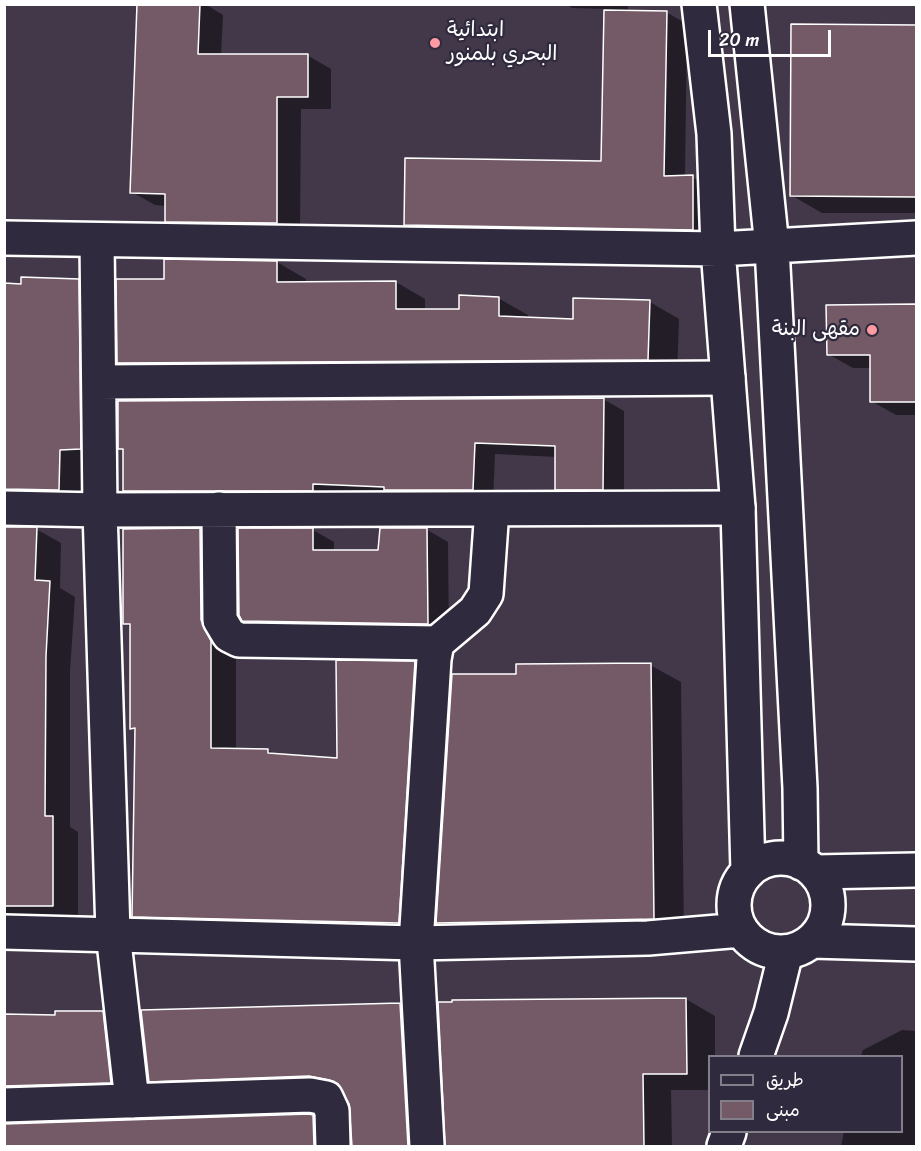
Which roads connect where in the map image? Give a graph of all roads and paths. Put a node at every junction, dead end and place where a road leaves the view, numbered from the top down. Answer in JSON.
{"nodes":[{"id":1,"x":699,"y":4,"type":"edge"},
{"id":2,"x":747,"y":4,"type":"edge"},
{"id":3,"x":4,"y":238,"type":"edge"},
{"id":4,"x":916,"y":238,"type":"edge"},
{"id":5,"x":97,"y":240,"type":"junction"},
{"id":6,"x":772,"y":247,"type":"junction"},
{"id":7,"x":718,"y":249,"type":"junction"},
{"id":8,"x":728,"y":378,"type":"junction"},
{"id":9,"x":99,"y":382,"type":"junction"},
{"id":10,"x":4,"y":508,"type":"edge"},
{"id":11,"x":492,"y":508,"type":"junction"},
{"id":12,"x":738,"y":508,"type":"junction"},
{"id":13,"x":219,"y":509,"type":"junction"},
{"id":14,"x":100,"y":510,"type":"junction"},
{"id":15,"x":437,"y":643,"type":"junction"},
{"id":16,"x":808,"y":867,"type":"junction"},
{"id":17,"x":916,"y":870,"type":"edge"},
{"id":18,"x":748,"y":872,"type":"junction"},
{"id":19,"x":741,"y":930,"type":"junction"},
{"id":20,"x":4,"y":932,"type":"edge"},
{"id":21,"x":114,"y":933,"type":"junction"},
{"id":22,"x":416,"y":943,"type":"junction"},
{"id":23,"x":916,"y":944,"type":"edge"},
{"id":24,"x":799,"y":946,"type":"junction"},
{"id":25,"x":756,"y":1055,"type":"edge"},
{"id":26,"x":132,"y":1101,"type":"junction"},
{"id":27,"x":4,"y":1105,"type":"edge"},
{"id":28,"x":333,"y":1146,"type":"edge"},
{"id":29,"x":427,"y":1146,"type":"edge"}],
"edges":[{"from":1,"to":7,"type":"street"},
{"from":2,"to":6,"type":"street"},
{"from":3,"to":5,"type":"street"},
{"from":4,"to":6,"type":"street"},
{"from":5,"to":7,"type":"street"},
{"from":5,"to":9,"type":"street"},
{"from":6,"to":7,"type":"street"},
{"from":6,"to":16,"type":"street"},
{"from":7,"to":8,"type":"street"},
{"from":8,"to":9,"type":"street"},
{"from":8,"to":12,"type":"street"},
{"from":9,"to":14,"type":"street"},
{"from":10,"to":14,"type":"street"},
{"from":11,"to":12,"type":"street"},
{"from":11,"to":13,"type":"street"},
{"from":11,"to":15,"type":"street"},
{"from":12,"to":18,"type":"street"},
{"from":13,"to":14,"type":"street"},
{"from":13,"to":15,"type":"street"},
{"from":14,"to":21,"type":"street"},
{"from":15,"to":22,"type":"street"},
{"from":16,"to":17,"type":"street"},
{"from":16,"to":18,"type":"street"},
{"from":16,"to":24,"type":"street"},
{"from":18,"to":19,"type":"street"},
{"from":19,"to":22,"type":"street"},
{"from":19,"to":24,"type":"street"},
{"from":20,"to":21,"type":"street"},
{"from":21,"to":22,"type":"street"},
{"from":21,"to":26,"type":"street"},
{"from":22,"to":29,"type":"street"},
{"from":23,"to":24,"type":"street"},
{"from":24,"to":25,"type":"street"},
{"from":26,"to":27,"type":"street"},
{"from":26,"to":28,"type":"street"}]}
